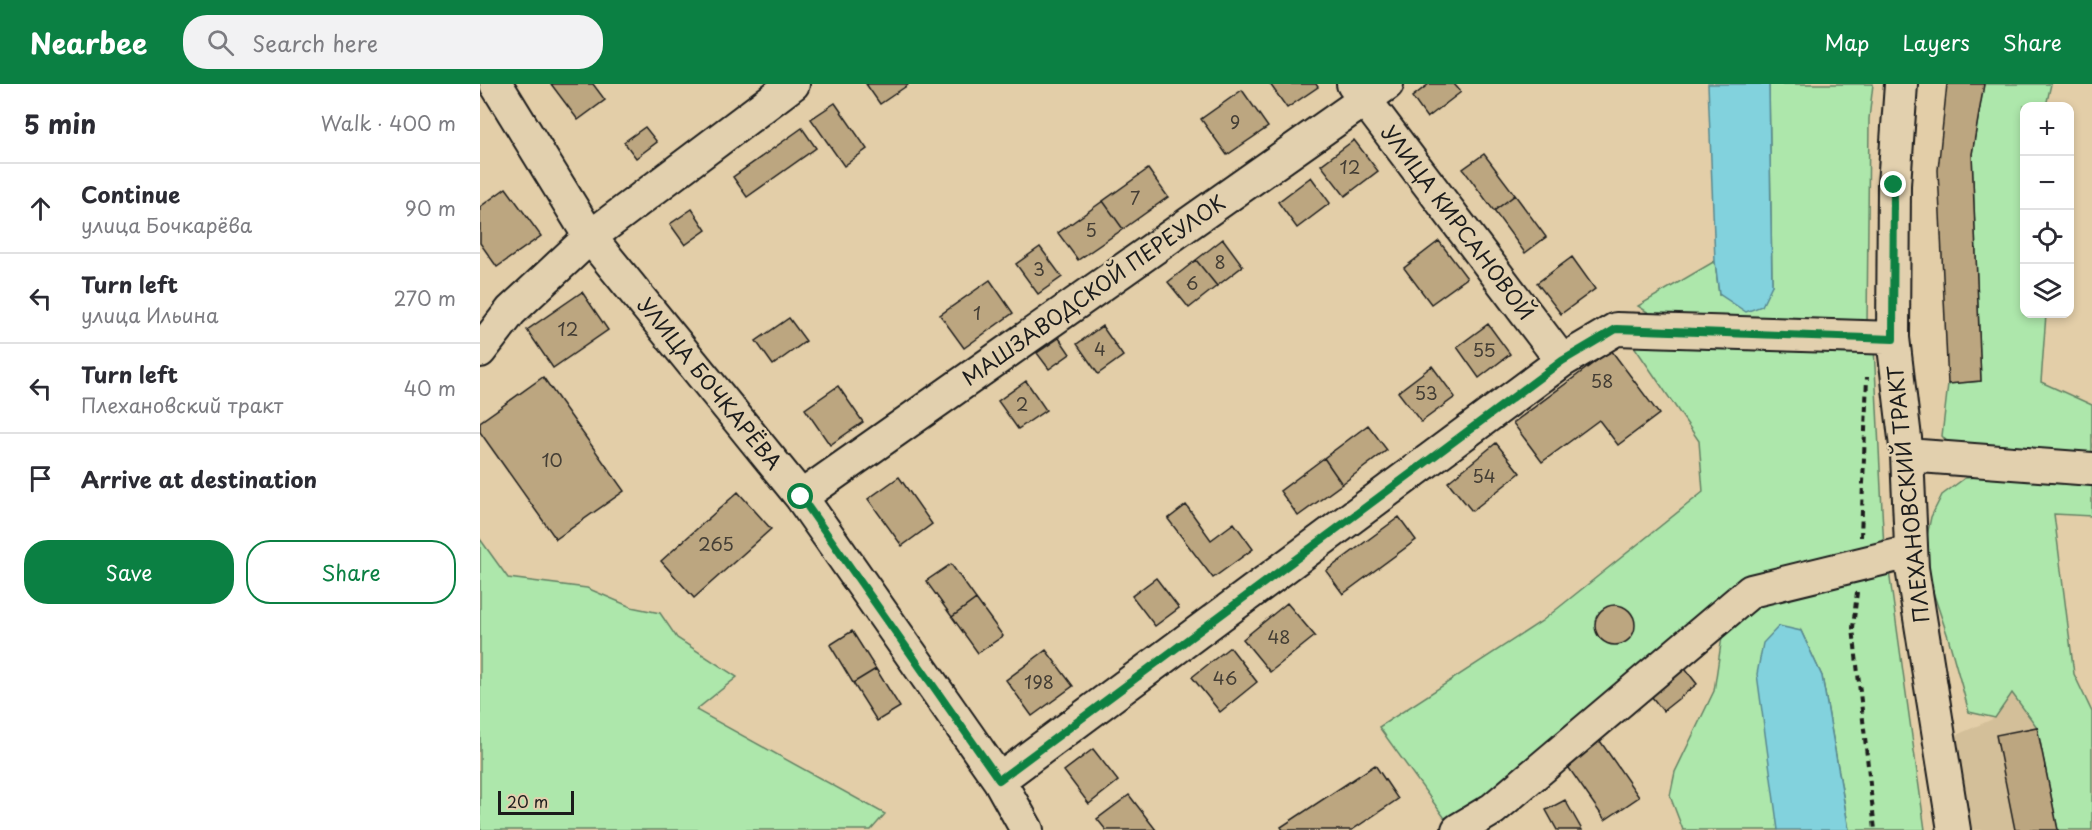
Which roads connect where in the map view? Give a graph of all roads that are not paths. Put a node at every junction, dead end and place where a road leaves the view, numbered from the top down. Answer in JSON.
{"nodes":[{"id":1,"x":496,"y":84,"type":"edge"},
{"id":2,"x":794,"y":84,"type":"edge"},
{"id":3,"x":1901,"y":84,"type":"edge"},
{"id":4,"x":1368,"y":90,"type":"edge"},
{"id":5,"x":590,"y":237,"type":"junction"},
{"id":6,"x":1893,"y":339,"type":"junction"},
{"id":7,"x":480,"y":351,"type":"edge"},
{"id":8,"x":1562,"y":361,"type":"junction"},
{"id":9,"x":1907,"y":455,"type":"junction"},
{"id":10,"x":2092,"y":469,"type":"edge"},
{"id":11,"x":801,"y":497,"type":"junction"},
{"id":12,"x":1910,"y":552,"type":"junction"},
{"id":13,"x":999,"y":780,"type":"junction"},
{"id":14,"x":1027,"y":830,"type":"edge"},
{"id":15,"x":1458,"y":830,"type":"edge"},
{"id":16,"x":1954,"y":830,"type":"edge"}],
"edges":[{"from":1,"to":5,"type":"street","name":"УЛИЦА БОЧКАРЁВА"},
{"from":2,"to":5,"type":"street"},
{"from":3,"to":6,"type":"street","name":"ПЛЕХАНОВСКИЙ ТРАКТ"},
{"from":4,"to":8,"type":"street","name":"УЛИЦА КИРСАНОВОЙ"},
{"from":4,"to":11,"type":"street","name":"МАШЗАВОДСКОЙ ПЕРЕУЛОК"},
{"from":5,"to":7,"type":"street"},
{"from":5,"to":11,"type":"street","name":"УЛИЦА БОЧКАРЁВА"},
{"from":6,"to":8,"type":"street"},
{"from":6,"to":9,"type":"street","name":"ПЛЕХАНОВСКИЙ ТРАКТ"},
{"from":8,"to":13,"type":"street"},
{"from":9,"to":10,"type":"street"},
{"from":9,"to":12,"type":"street","name":"ПЛЕХАНОВСКИЙ ТРАКТ"},
{"from":11,"to":13,"type":"street","name":"УЛИЦА БОЧКАРЁВА"},
{"from":12,"to":15,"type":"street"},
{"from":12,"to":16,"type":"street","name":"ПЛЕХАНОВСКИЙ ТРАКТ"},
{"from":13,"to":14,"type":"street","name":"УЛИЦА БОЧКАРЁВА"}]}
